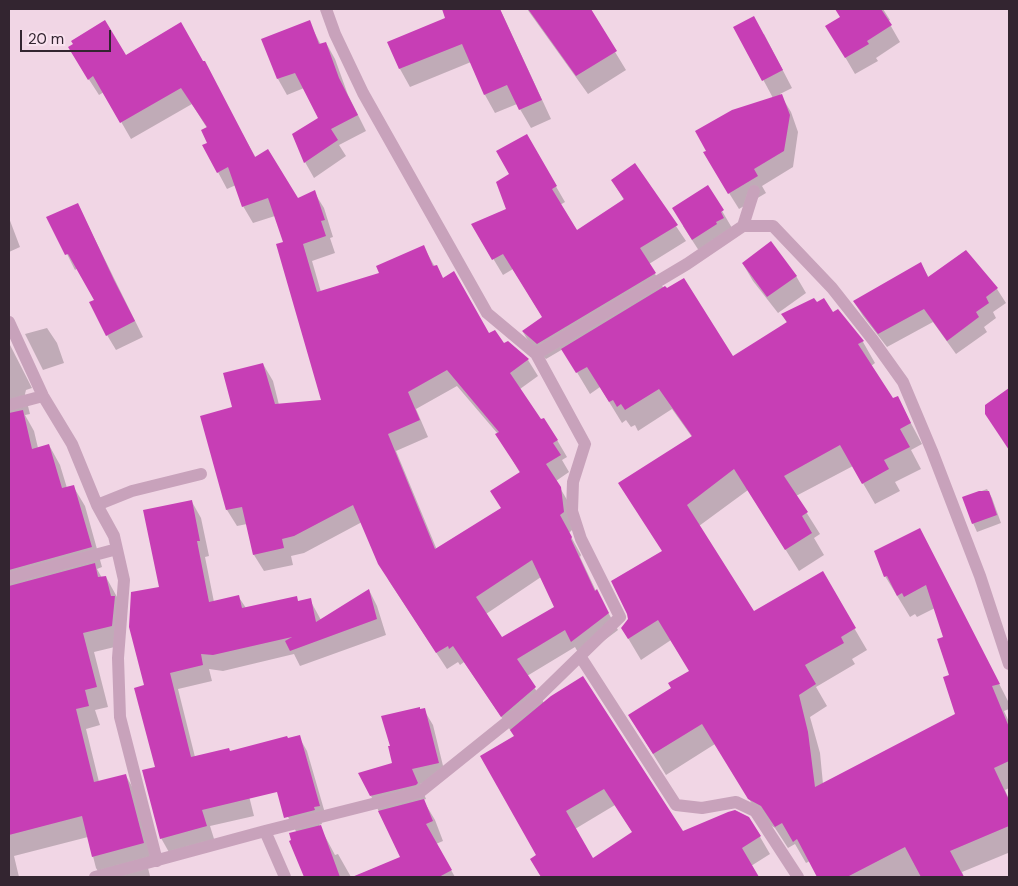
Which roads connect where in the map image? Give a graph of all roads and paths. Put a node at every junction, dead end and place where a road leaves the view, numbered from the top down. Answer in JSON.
{"nodes":[{"id":1,"x":326,"y":9,"type":"edge"},
{"id":2,"x":754,"y":191,"type":"dead end"},
{"id":3,"x":743,"y":226,"type":"junction"},
{"id":4,"x":9,"y":322,"type":"edge"},
{"id":5,"x":536,"y":354,"type":"junction"},
{"id":6,"x":43,"y":396,"type":"junction"},
{"id":7,"x":9,"y":405,"type":"edge"},
{"id":8,"x":201,"y":474,"type":"dead end"},
{"id":9,"x":98,"y":505,"type":"junction"},
{"id":10,"x":117,"y":549,"type":"junction"},
{"id":11,"x":9,"y":578,"type":"edge"},
{"id":12,"x":580,"y":656,"type":"junction"},
{"id":13,"x":1009,"y":664,"type":"edge"},
{"id":14,"x":265,"y":831,"type":"junction"},
{"id":15,"x":157,"y":861,"type":"junction"},
{"id":16,"x":95,"y":877,"type":"edge"},
{"id":17,"x":285,"y":877,"type":"edge"},
{"id":18,"x":798,"y":877,"type":"edge"}],
"edges":[{"from":1,"to":5,"type":"street"},
{"from":2,"to":3,"type":"street"},
{"from":3,"to":5,"type":"street"},
{"from":3,"to":13,"type":"street"},
{"from":4,"to":6,"type":"street"},
{"from":5,"to":12,"type":"street"},
{"from":6,"to":7,"type":"street"},
{"from":6,"to":9,"type":"street"},
{"from":8,"to":9,"type":"street"},
{"from":9,"to":10,"type":"street"},
{"from":10,"to":11,"type":"street"},
{"from":10,"to":15,"type":"street"},
{"from":12,"to":14,"type":"street"},
{"from":12,"to":18,"type":"street"},
{"from":14,"to":15,"type":"street"},
{"from":14,"to":17,"type":"street"},
{"from":15,"to":16,"type":"street"}]}
